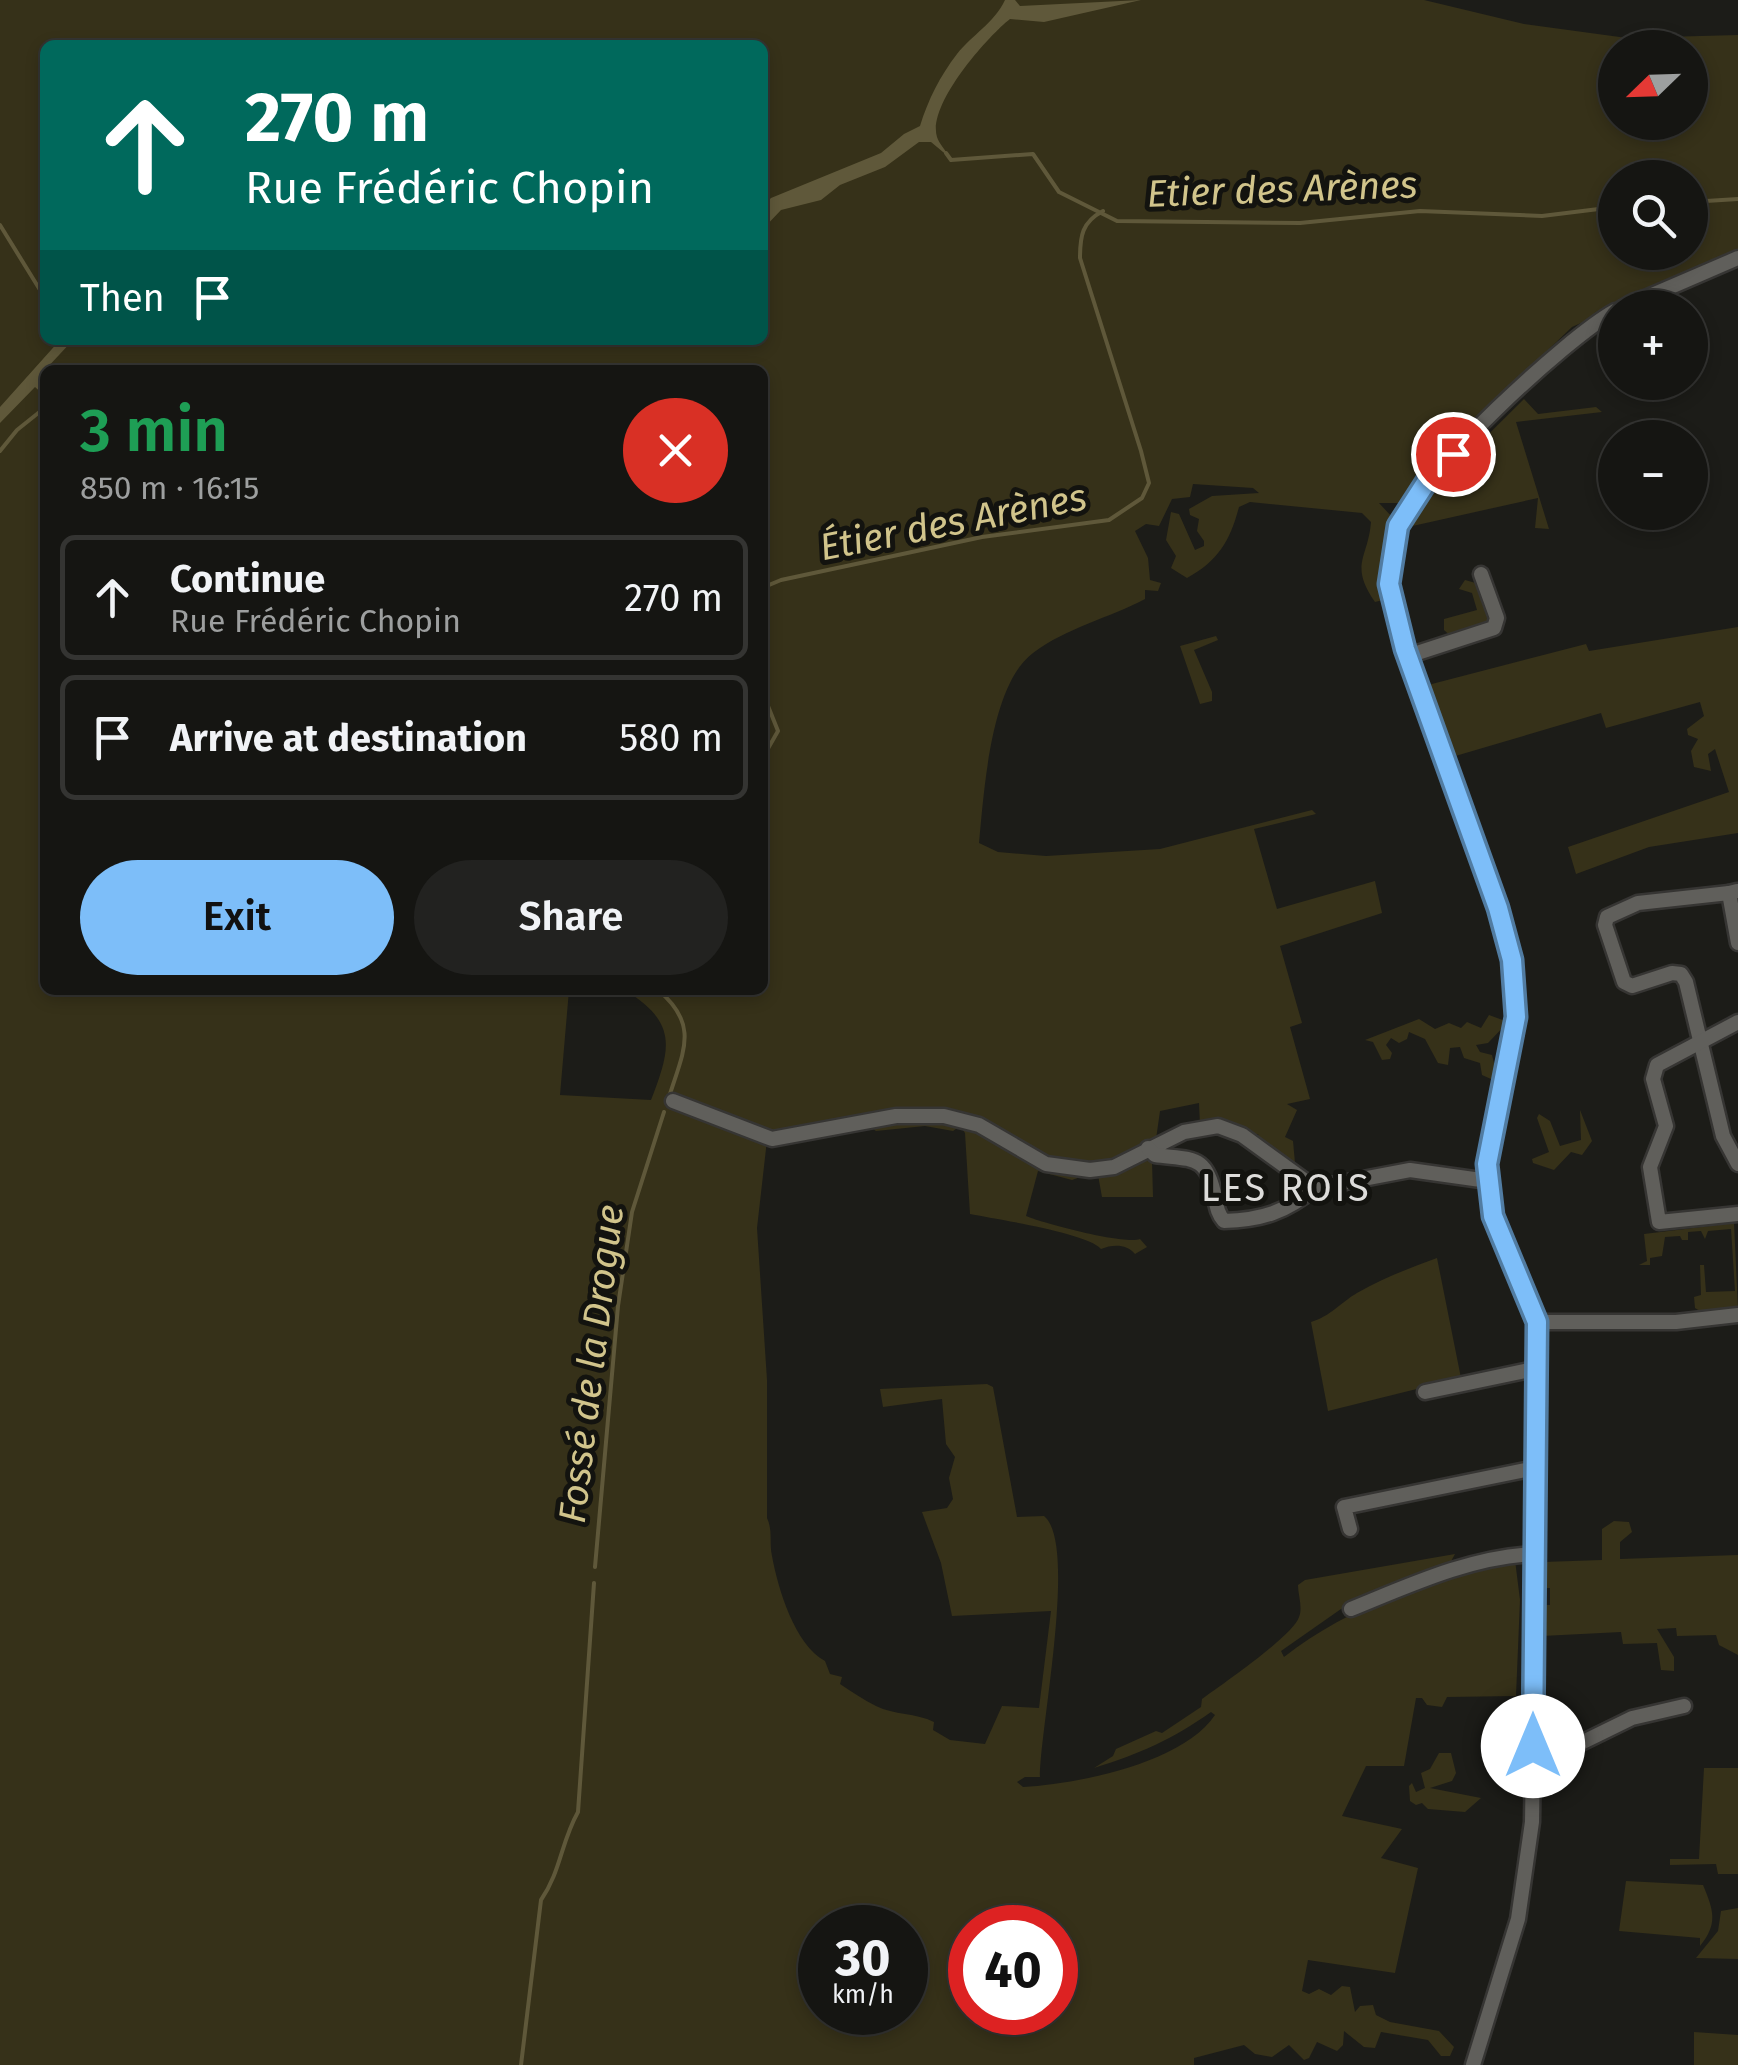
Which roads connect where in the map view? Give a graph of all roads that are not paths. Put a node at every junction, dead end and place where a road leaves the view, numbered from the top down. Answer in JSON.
{"nodes":[{"id":1,"x":1738,"y":258,"type":"edge"},
{"id":2,"x":1663,"y":290,"type":"edge"},
{"id":3,"x":1598,"y":322,"type":"edge"},
{"id":4,"x":1480,"y":574,"type":"dead end"},
{"id":5,"x":1408,"y":656,"type":"junction"},
{"id":6,"x":1733,"y":892,"type":"edge"},
{"id":7,"x":1738,"y":942,"type":"edge"},
{"id":8,"x":1738,"y":1022,"type":"edge"},
{"id":9,"x":1702,"y":1040,"type":"junction"},
{"id":10,"x":673,"y":1101,"type":"dead end"},
{"id":11,"x":1148,"y":1148,"type":"junction"},
{"id":12,"x":1738,"y":1164,"type":"edge"},
{"id":13,"x":1488,"y":1182,"type":"junction"},
{"id":14,"x":1315,"y":1188,"type":"junction"},
{"id":15,"x":1738,"y":1214,"type":"edge"},
{"id":16,"x":1738,"y":1315,"type":"edge"},
{"id":17,"x":1537,"y":1322,"type":"junction"},
{"id":18,"x":1539,"y":1368,"type":"junction"},
{"id":19,"x":1425,"y":1392,"type":"dead end"},
{"id":20,"x":1535,"y":1468,"type":"junction"},
{"id":21,"x":1350,"y":1530,"type":"dead end"},
{"id":22,"x":1533,"y":1554,"type":"junction"},
{"id":23,"x":1352,"y":1608,"type":"dead end"},
{"id":24,"x":1684,"y":1706,"type":"dead end"},
{"id":25,"x":1533,"y":1746,"type":"junction"},
{"id":26,"x":1474,"y":2065,"type":"edge"}],
"edges":[{"from":1,"to":2,"type":"street"},
{"from":3,"to":5,"type":"street"},
{"from":4,"to":5,"type":"street"},
{"from":5,"to":13,"type":"street"},
{"from":6,"to":7,"type":"street"},
{"from":6,"to":9,"type":"street"},
{"from":8,"to":9,"type":"street"},
{"from":9,"to":12,"type":"street"},
{"from":9,"to":15,"type":"street"},
{"from":10,"to":11,"type":"street"},
{"from":11,"to":14,"type":"street"},
{"from":11,"to":14,"type":"street"},
{"from":13,"to":14,"type":"street"},
{"from":13,"to":17,"type":"street"},
{"from":16,"to":17,"type":"street"},
{"from":17,"to":18,"type":"street"},
{"from":18,"to":19,"type":"street"},
{"from":18,"to":20,"type":"street"},
{"from":20,"to":21,"type":"street"},
{"from":20,"to":22,"type":"street"},
{"from":22,"to":23,"type":"street"},
{"from":22,"to":25,"type":"street"},
{"from":24,"to":25,"type":"street"},
{"from":25,"to":26,"type":"street"}]}
